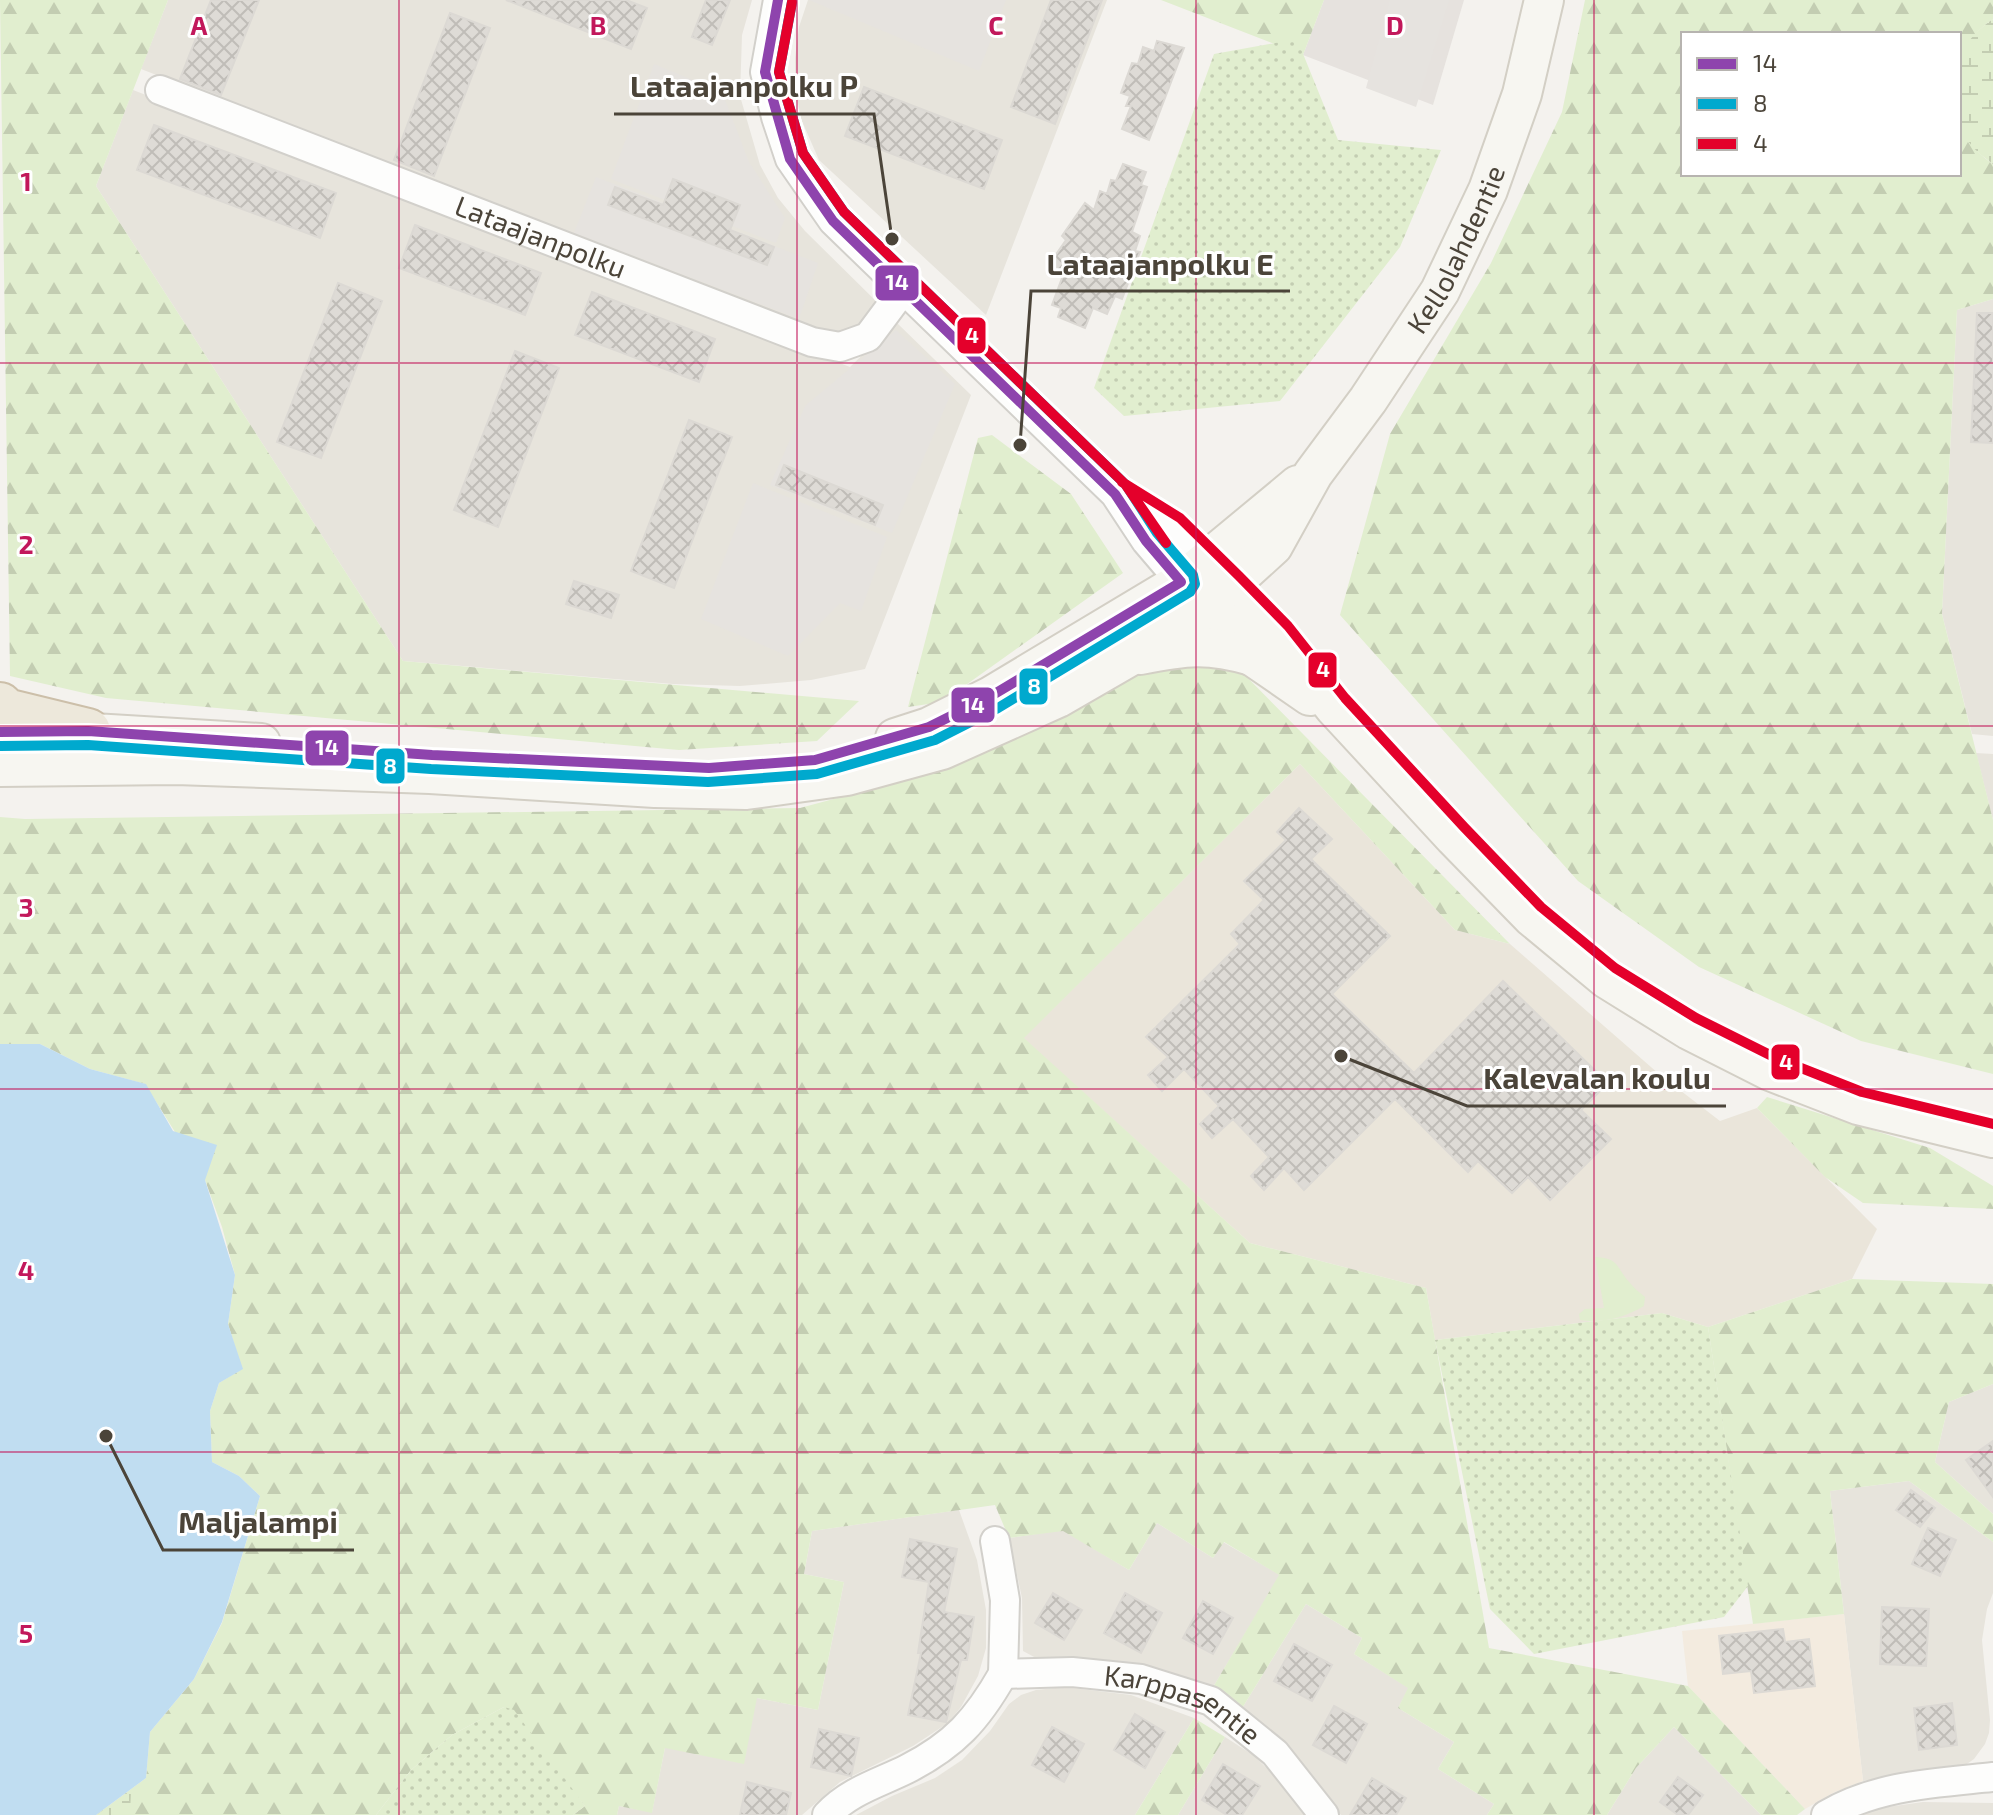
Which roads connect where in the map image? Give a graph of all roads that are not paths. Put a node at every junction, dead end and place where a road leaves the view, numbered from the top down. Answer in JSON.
{"nodes":[{"id":1,"x":778,"y":0,"type":"edge"},
{"id":2,"x":1544,"y":0,"type":"edge"},
{"id":3,"x":160,"y":90,"type":"dead end"},
{"id":4,"x":903,"y":290,"type":"junction"},
{"id":5,"x":1205,"y":584,"type":"junction"},
{"id":6,"x":1252,"y":656,"type":"junction"},
{"id":7,"x":1129,"y":657,"type":"junction"},
{"id":8,"x":0,"y":705,"type":"edge"},
{"id":9,"x":1334,"y":707,"type":"junction"},
{"id":10,"x":88,"y":731,"type":"junction"},
{"id":11,"x":0,"y":732,"type":"edge"},
{"id":12,"x":0,"y":767,"type":"edge"},
{"id":13,"x":1993,"y":1138,"type":"edge"},
{"id":14,"x":995,"y":1541,"type":"dead end"},
{"id":15,"x":1003,"y":1674,"type":"junction"},
{"id":16,"x":1993,"y":1777,"type":"edge"},
{"id":17,"x":827,"y":1815,"type":"edge"},
{"id":18,"x":1324,"y":1815,"type":"edge"},
{"id":19,"x":1826,"y":1815,"type":"edge"}],
"edges":[{"from":1,"to":4,"type":"street"},
{"from":2,"to":5,"type":"main road","name":"Kellolahdentie"},
{"from":3,"to":4,"type":"street","name":"Lataajanpolku"},
{"from":4,"to":5,"type":"street"},
{"from":5,"to":6,"type":"main road"},
{"from":5,"to":7,"type":"main road","name":"Kellolahdentie"},
{"from":5,"to":9,"type":"main road"},
{"from":5,"to":10,"type":"main road","name":"Kellolahdentie"},
{"from":6,"to":7,"type":"main road"},
{"from":6,"to":9,"type":"main road"},
{"from":7,"to":12,"type":"main road","name":"Kellolahdentie"},
{"from":8,"to":10,"type":"highway"},
{"from":9,"to":13,"type":"main road"},
{"from":10,"to":11,"type":"main road","name":"Kellolahdentie"},
{"from":14,"to":15,"type":"street"},
{"from":15,"to":17,"type":"street"},
{"from":15,"to":18,"type":"street","name":"Karppasentie"},
{"from":16,"to":19,"type":"street"}]}
